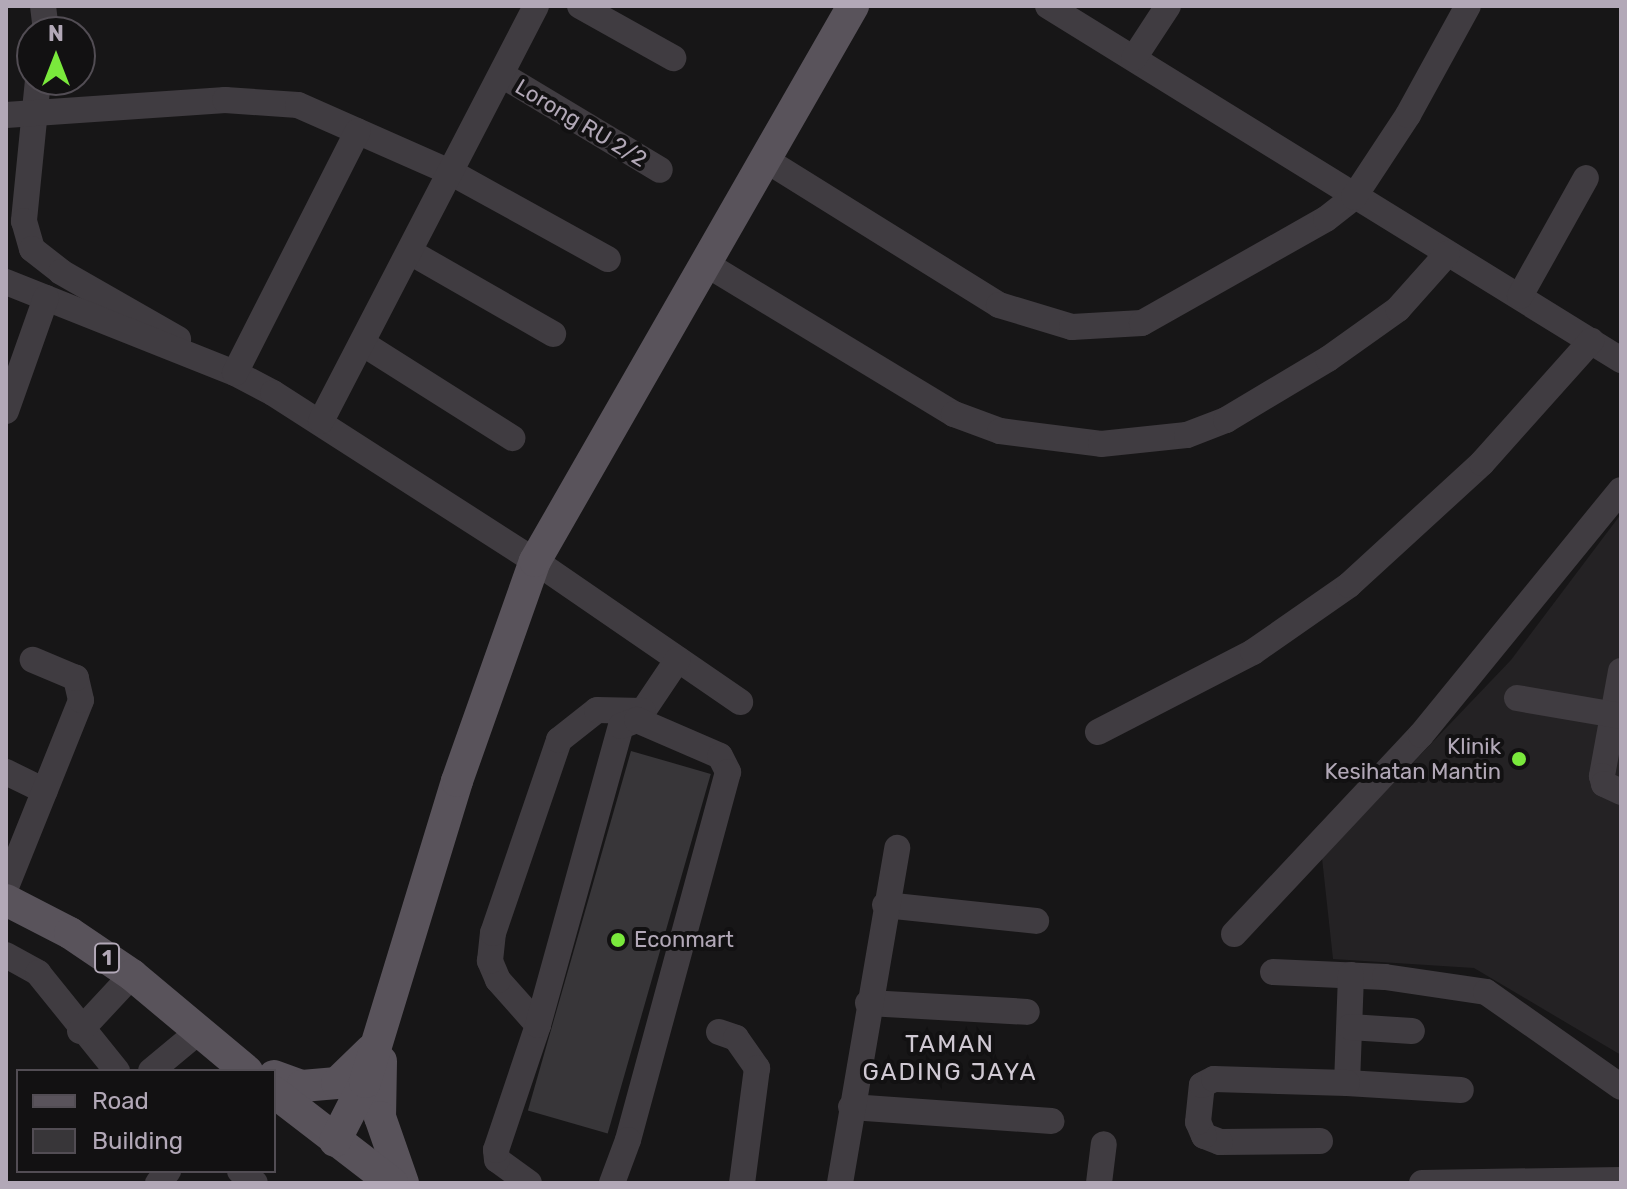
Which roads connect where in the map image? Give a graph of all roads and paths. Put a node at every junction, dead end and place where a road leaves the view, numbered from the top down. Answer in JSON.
{"nodes":[{"id":1,"x":536,"y":6,"type":"edge"},
{"id":2,"x":580,"y":6,"type":"edge"},
{"id":3,"x":853,"y":6,"type":"edge"},
{"id":4,"x":1048,"y":6,"type":"edge"},
{"id":5,"x":1168,"y":6,"type":"edge"},
{"id":6,"x":1464,"y":8,"type":"edge"},
{"id":7,"x":673,"y":58,"type":"dead end"},
{"id":8,"x":1134,"y":58,"type":"junction"},
{"id":9,"x":502,"y":75,"type":"junction"},
{"id":10,"x":35,"y":96,"type":"edge"},
{"id":11,"x":6,"y":115,"type":"edge"},
{"id":12,"x":32,"y":115,"type":"junction"},
{"id":13,"x":358,"y":131,"type":"junction"},
{"id":14,"x":766,"y":160,"type":"junction"},
{"id":15,"x":660,"y":170,"type":"dead end"},
{"id":16,"x":452,"y":173,"type":"junction"},
{"id":17,"x":1586,"y":178,"type":"dead end"},
{"id":18,"x":1354,"y":197,"type":"junction"},
{"id":19,"x":410,"y":252,"type":"junction"},
{"id":20,"x":1447,"y":254,"type":"junction"},
{"id":21,"x":608,"y":259,"type":"dead end"},
{"id":22,"x":706,"y":264,"type":"junction"},
{"id":23,"x":6,"y":282,"type":"edge"},
{"id":24,"x":1520,"y":296,"type":"junction"},
{"id":25,"x":46,"y":298,"type":"junction"},
{"id":26,"x":553,"y":334,"type":"dead end"},
{"id":27,"x":18,"y":337,"type":"edge"},
{"id":28,"x":1591,"y":341,"type":"junction"},
{"id":29,"x":362,"y":343,"type":"junction"},
{"id":30,"x":189,"y":355,"type":"junction"},
{"id":31,"x":1621,"y":360,"type":"edge"},
{"id":32,"x":235,"y":373,"type":"junction"},
{"id":33,"x":6,"y":411,"type":"edge"},
{"id":34,"x":321,"y":421,"type":"junction"},
{"id":35,"x":512,"y":438,"type":"dead end"},
{"id":36,"x":1621,"y":490,"type":"edge"},
{"id":37,"x":535,"y":561,"type":"junction"},
{"id":38,"x":678,"y":659,"type":"junction"},
{"id":39,"x":33,"y":660,"type":"dead end"},
{"id":40,"x":1621,"y":671,"type":"edge"},
{"id":41,"x":1517,"y":698,"type":"dead end"},
{"id":42,"x":740,"y":702,"type":"dead end"},
{"id":43,"x":1617,"y":715,"type":"edge"},
{"id":44,"x":640,"y":716,"type":"junction"},
{"id":45,"x":1098,"y":732,"type":"dead end"},
{"id":46,"x":6,"y":772,"type":"edge"},
{"id":47,"x":1612,"y":784,"type":"edge"},
{"id":48,"x":45,"y":791,"type":"junction"},
{"id":49,"x":897,"y":848,"type":"dead end"},
{"id":50,"x":6,"y":887,"type":"edge"},
{"id":51,"x":6,"y":900,"type":"edge"},
{"id":52,"x":885,"y":905,"type":"junction"},
{"id":53,"x":1036,"y":921,"type":"dead end"},
{"id":54,"x":1234,"y":934,"type":"dead end"},
{"id":55,"x":6,"y":955,"type":"edge"},
{"id":56,"x":1273,"y":972,"type":"dead end"},
{"id":57,"x":132,"y":975,"type":"junction"},
{"id":58,"x":1351,"y":975,"type":"junction"},
{"id":59,"x":868,"y":1003,"type":"junction"},
{"id":60,"x":1027,"y":1012,"type":"dead end"},
{"id":61,"x":538,"y":1025,"type":"junction"},
{"id":62,"x":1350,"y":1027,"type":"junction"},
{"id":63,"x":80,"y":1031,"type":"junction"},
{"id":64,"x":1412,"y":1031,"type":"dead end"},
{"id":65,"x":198,"y":1032,"type":"junction"},
{"id":66,"x":719,"y":1032,"type":"dead end"},
{"id":67,"x":379,"y":1042,"type":"junction"},
{"id":68,"x":115,"y":1069,"type":"edge"},
{"id":69,"x":153,"y":1069,"type":"edge"},
{"id":70,"x":244,"y":1069,"type":"edge"},
{"id":71,"x":276,"y":1077,"type":"edge"},
{"id":72,"x":1347,"y":1083,"type":"junction"},
{"id":73,"x":1621,"y":1087,"type":"edge"},
{"id":74,"x":1461,"y":1090,"type":"dead end"},
{"id":75,"x":276,"y":1094,"type":"edge"},
{"id":76,"x":851,"y":1107,"type":"junction"},
{"id":77,"x":1052,"y":1121,"type":"dead end"},
{"id":78,"x":335,"y":1141,"type":"junction"},
{"id":79,"x":1320,"y":1141,"type":"dead end"},
{"id":80,"x":1104,"y":1144,"type":"dead end"},
{"id":81,"x":1621,"y":1180,"type":"edge"},
{"id":82,"x":392,"y":1183,"type":"edge"},
{"id":83,"x":403,"y":1183,"type":"edge"},
{"id":84,"x":529,"y":1183,"type":"edge"},
{"id":85,"x":612,"y":1183,"type":"edge"},
{"id":86,"x":742,"y":1183,"type":"edge"},
{"id":87,"x":840,"y":1183,"type":"edge"},
{"id":88,"x":1099,"y":1183,"type":"edge"},
{"id":89,"x":1422,"y":1183,"type":"edge"}],
"edges":[{"from":1,"to":9,"type":"street"},
{"from":2,"to":7,"type":"street"},
{"from":3,"to":14,"type":"main road"},
{"from":4,"to":8,"type":"street"},
{"from":5,"to":8,"type":"street"},
{"from":6,"to":18,"type":"street"},
{"from":8,"to":18,"type":"street"},
{"from":9,"to":15,"type":"street","name":"Lorong RU 2/2"},
{"from":9,"to":16,"type":"street"},
{"from":10,"to":12,"type":"street"},
{"from":11,"to":12,"type":"street"},
{"from":12,"to":13,"type":"street"},
{"from":12,"to":30,"type":"street"},
{"from":13,"to":16,"type":"street"},
{"from":13,"to":32,"type":"street"},
{"from":14,"to":18,"type":"street"},
{"from":14,"to":22,"type":"main road"},
{"from":16,"to":19,"type":"street"},
{"from":16,"to":21,"type":"street"},
{"from":17,"to":24,"type":"street"},
{"from":18,"to":20,"type":"street"},
{"from":19,"to":26,"type":"street"},
{"from":19,"to":29,"type":"street"},
{"from":20,"to":22,"type":"street"},
{"from":20,"to":24,"type":"street"},
{"from":22,"to":37,"type":"main road"},
{"from":23,"to":25,"type":"street"},
{"from":24,"to":28,"type":"street"},
{"from":25,"to":27,"type":"street"},
{"from":25,"to":30,"type":"street"},
{"from":27,"to":33,"type":"street"},
{"from":28,"to":31,"type":"street"},
{"from":28,"to":45,"type":"street"},
{"from":29,"to":34,"type":"street"},
{"from":29,"to":35,"type":"street"},
{"from":30,"to":32,"type":"street"},
{"from":32,"to":34,"type":"street"},
{"from":34,"to":37,"type":"street"},
{"from":36,"to":54,"type":"street"},
{"from":37,"to":38,"type":"street"},
{"from":37,"to":67,"type":"main road"},
{"from":38,"to":42,"type":"street"},
{"from":38,"to":44,"type":"street"},
{"from":39,"to":48,"type":"street"},
{"from":40,"to":43,"type":"street"},
{"from":41,"to":43,"type":"street"},
{"from":43,"to":47,"type":"street"},
{"from":44,"to":61,"type":"street"},
{"from":44,"to":61,"type":"street"},
{"from":44,"to":85,"type":"street"},
{"from":46,"to":48,"type":"street"},
{"from":48,"to":50,"type":"street"},
{"from":49,"to":52,"type":"street"},
{"from":51,"to":57,"type":"main road","number":"1"},
{"from":52,"to":53,"type":"street"},
{"from":52,"to":59,"type":"street"},
{"from":55,"to":63,"type":"street"},
{"from":56,"to":58,"type":"street"},
{"from":57,"to":63,"type":"street"},
{"from":57,"to":65,"type":"main road","number":"1"},
{"from":58,"to":62,"type":"street"},
{"from":58,"to":73,"type":"street"},
{"from":59,"to":60,"type":"street"},
{"from":59,"to":76,"type":"street"},
{"from":61,"to":84,"type":"street"},
{"from":62,"to":64,"type":"street"},
{"from":62,"to":72,"type":"street"},
{"from":63,"to":68,"type":"street"},
{"from":65,"to":69,"type":"street"},
{"from":65,"to":70,"type":"main road","number":"1"},
{"from":66,"to":86,"type":"street"},
{"from":67,"to":71,"type":"main road"},
{"from":67,"to":78,"type":"main road"},
{"from":67,"to":83,"type":"main road"},
{"from":72,"to":74,"type":"street"},
{"from":72,"to":79,"type":"street"},
{"from":75,"to":78,"type":"main road"},
{"from":76,"to":77,"type":"street"},
{"from":76,"to":87,"type":"street"},
{"from":78,"to":82,"type":"main road"},
{"from":80,"to":88,"type":"street"},
{"from":81,"to":89,"type":"street"}]}
